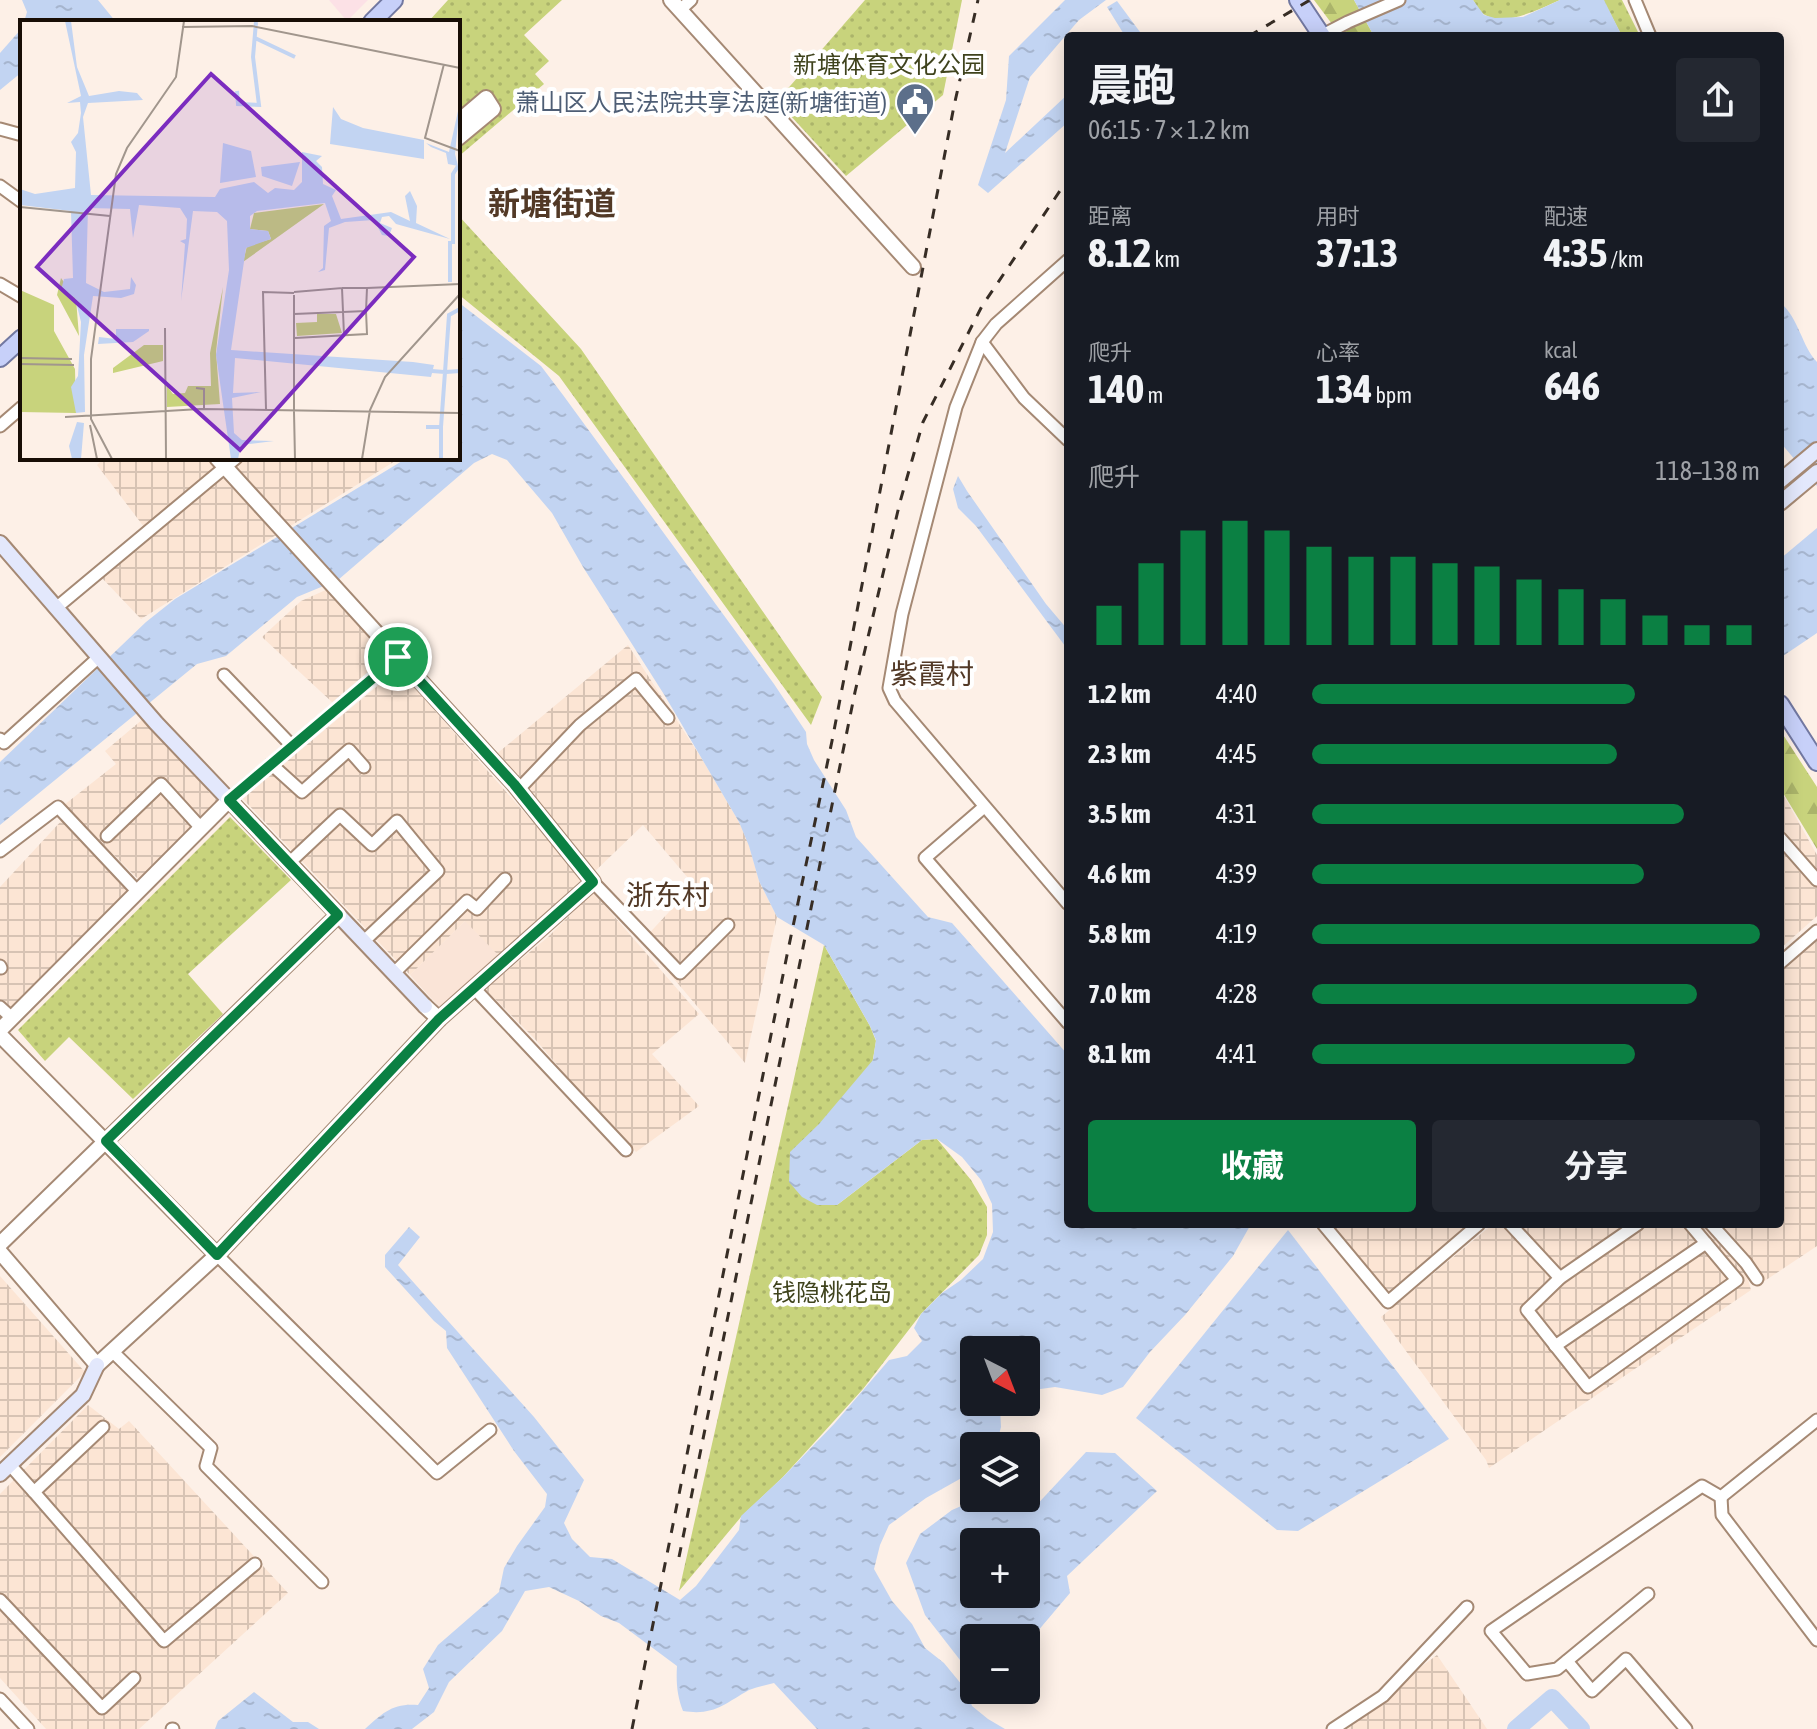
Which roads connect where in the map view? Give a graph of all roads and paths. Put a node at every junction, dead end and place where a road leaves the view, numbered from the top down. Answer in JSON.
{"nodes":[{"id":1,"x":394,"y":0,"type":"edge"},
{"id":2,"x":408,"y":0,"type":"edge"},
{"id":3,"x":1289,"y":0,"type":"edge"},
{"id":4,"x":1298,"y":0,"type":"edge"},
{"id":5,"x":1399,"y":0,"type":"edge"},
{"id":6,"x":1635,"y":0,"type":"edge"},
{"id":7,"x":681,"y":3,"type":"edge"},
{"id":8,"x":374,"y":20,"type":"edge"},
{"id":9,"x":389,"y":20,"type":"edge"},
{"id":10,"x":1310,"y":32,"type":"edge"},
{"id":11,"x":1319,"y":32,"type":"edge"},
{"id":12,"x":1329,"y":32,"type":"edge"},
{"id":13,"x":1648,"y":32,"type":"edge"},
{"id":14,"x":460,"y":120,"type":"edge"},
{"id":15,"x":0,"y":129,"type":"edge"},
{"id":16,"x":20,"y":134,"type":"edge"},
{"id":17,"x":460,"y":136,"type":"edge"},
{"id":18,"x":0,"y":186,"type":"edge"},
{"id":19,"x":20,"y":201,"type":"edge"},
{"id":20,"x":1064,"y":266,"type":"edge"},
{"id":21,"x":913,"y":267,"type":"dead end"},
{"id":22,"x":0,"y":284,"type":"edge"},
{"id":23,"x":20,"y":296,"type":"edge"},
{"id":24,"x":20,"y":327,"type":"edge"},
{"id":25,"x":20,"y":340,"type":"edge"},
{"id":26,"x":982,"y":342,"type":"junction"},
{"id":27,"x":0,"y":344,"type":"edge"},
{"id":28,"x":0,"y":358,"type":"edge"},
{"id":29,"x":20,"y":409,"type":"edge"},
{"id":30,"x":0,"y":426,"type":"edge"},
{"id":31,"x":1064,"y":436,"type":"edge"},
{"id":32,"x":1817,"y":450,"type":"edge"},
{"id":33,"x":226,"y":461,"type":"edge"},
{"id":34,"x":1817,"y":472,"type":"edge"},
{"id":35,"x":1784,"y":477,"type":"edge"},
{"id":36,"x":1784,"y":500,"type":"edge"},
{"id":37,"x":0,"y":543,"type":"edge"},
{"id":38,"x":56,"y":608,"type":"junction"},
{"id":39,"x":99,"y":657,"type":"junction"},
{"id":40,"x":398,"y":657,"type":"junction"},
{"id":41,"x":224,"y":675,"type":"dead end"},
{"id":42,"x":1784,"y":710,"type":"edge"},
{"id":43,"x":668,"y":718,"type":"dead end"},
{"id":44,"x":1784,"y":725,"type":"edge"},
{"id":45,"x":0,"y":739,"type":"edge"},
{"id":46,"x":292,"y":746,"type":"junction"},
{"id":47,"x":1817,"y":762,"type":"edge"},
{"id":48,"x":271,"y":764,"type":"junction"},
{"id":49,"x":364,"y":767,"type":"dead end"},
{"id":50,"x":1817,"y":776,"type":"edge"},
{"id":51,"x":518,"y":790,"type":"junction"},
{"id":52,"x":229,"y":800,"type":"junction"},
{"id":53,"x":984,"y":807,"type":"junction"},
{"id":54,"x":201,"y":828,"type":"junction"},
{"id":55,"x":107,"y":836,"type":"dead end"},
{"id":56,"x":1784,"y":843,"type":"edge"},
{"id":57,"x":0,"y":851,"type":"edge"},
{"id":58,"x":289,"y":863,"type":"junction"},
{"id":59,"x":505,"y":879,"type":"dead end"},
{"id":60,"x":1817,"y":880,"type":"edge"},
{"id":61,"x":593,"y":882,"type":"junction"},
{"id":62,"x":137,"y":891,"type":"junction"},
{"id":63,"x":1064,"y":899,"type":"edge"},
{"id":64,"x":338,"y":915,"type":"junction"},
{"id":65,"x":728,"y":925,"type":"dead end"},
{"id":66,"x":1817,"y":931,"type":"edge"},
{"id":67,"x":364,"y":941,"type":"junction"},
{"id":68,"x":1784,"y":960,"type":"edge"},
{"id":69,"x":394,"y":973,"type":"junction"},
{"id":70,"x":474,"y":988,"type":"junction"},
{"id":71,"x":425,"y":1006,"type":"joint"},
{"id":72,"x":0,"y":1007,"type":"edge"},
{"id":73,"x":12,"y":1018,"type":"junction"},
{"id":74,"x":1064,"y":1018,"type":"edge"},
{"id":75,"x":439,"y":1019,"type":"junction"},
{"id":76,"x":0,"y":1032,"type":"edge"},
{"id":77,"x":106,"y":1141,"type":"junction"},
{"id":78,"x":626,"y":1150,"type":"dead end"},
{"id":79,"x":1326,"y":1228,"type":"edge"},
{"id":80,"x":1474,"y":1228,"type":"edge"},
{"id":81,"x":1514,"y":1228,"type":"edge"},
{"id":82,"x":1632,"y":1228,"type":"edge"},
{"id":83,"x":1693,"y":1228,"type":"edge"},
{"id":84,"x":1715,"y":1228,"type":"edge"},
{"id":85,"x":1706,"y":1243,"type":"junction"},
{"id":86,"x":0,"y":1244,"type":"edge"},
{"id":87,"x":0,"y":1252,"type":"edge"},
{"id":88,"x":217,"y":1255,"type":"junction"},
{"id":89,"x":1560,"y":1278,"type":"junction"},
{"id":90,"x":1757,"y":1279,"type":"dead end"},
{"id":91,"x":1555,"y":1346,"type":"junction"},
{"id":92,"x":112,"y":1351,"type":"junction"},
{"id":93,"x":97,"y":1365,"type":"junction"},
{"id":94,"x":1817,"y":1420,"type":"edge"},
{"id":95,"x":103,"y":1427,"type":"dead end"},
{"id":96,"x":490,"y":1430,"type":"dead end"},
{"id":97,"x":5,"y":1469,"type":"edge"},
{"id":98,"x":34,"y":1492,"type":"junction"},
{"id":99,"x":1721,"y":1497,"type":"junction"},
{"id":100,"x":255,"y":1564,"type":"dead end"},
{"id":101,"x":322,"y":1582,"type":"dead end"},
{"id":102,"x":1648,"y":1594,"type":"dead end"},
{"id":103,"x":0,"y":1600,"type":"edge"},
{"id":104,"x":1467,"y":1607,"type":"dead end"},
{"id":105,"x":1817,"y":1640,"type":"edge"},
{"id":106,"x":1567,"y":1661,"type":"junction"},
{"id":107,"x":134,"y":1678,"type":"dead end"},
{"id":108,"x":0,"y":1699,"type":"edge"},
{"id":109,"x":28,"y":1729,"type":"edge"},
{"id":110,"x":1333,"y":1729,"type":"edge"},
{"id":111,"x":1686,"y":1729,"type":"edge"}],
"edges":[{"from":1,"to":8,"type":"main road"},
{"from":2,"to":9,"type":"main road"},
{"from":3,"to":10,"type":"main road"},
{"from":4,"to":11,"type":"main road"},
{"from":5,"to":12,"type":"street"},
{"from":6,"to":13,"type":"street"},
{"from":7,"to":21,"type":"street"},
{"from":14,"to":17,"type":"street"},
{"from":15,"to":16,"type":"street"},
{"from":18,"to":19,"type":"street"},
{"from":20,"to":26,"type":"street"},
{"from":22,"to":23,"type":"street"},
{"from":24,"to":27,"type":"main road"},
{"from":25,"to":28,"type":"main road"},
{"from":26,"to":31,"type":"street"},
{"from":26,"to":53,"type":"street"},
{"from":29,"to":30,"type":"street"},
{"from":32,"to":35,"type":"main road"},
{"from":33,"to":38,"type":"street"},
{"from":33,"to":40,"type":"street"},
{"from":34,"to":36,"type":"main road"},
{"from":37,"to":38,"type":"main road"},
{"from":38,"to":39,"type":"main road"},
{"from":39,"to":45,"type":"street"},
{"from":39,"to":52,"type":"main road"},
{"from":40,"to":46,"type":"street"},
{"from":40,"to":51,"type":"street"},
{"from":41,"to":46,"type":"street"},
{"from":42,"to":47,"type":"main road"},
{"from":43,"to":51,"type":"street"},
{"from":44,"to":50,"type":"main road"},
{"from":46,"to":48,"type":"street"},
{"from":48,"to":49,"type":"street"},
{"from":48,"to":52,"type":"street"},
{"from":51,"to":61,"type":"street"},
{"from":52,"to":54,"type":"street"},
{"from":52,"to":58,"type":"main road"},
{"from":53,"to":63,"type":"street"},
{"from":53,"to":74,"type":"street"},
{"from":54,"to":55,"type":"street"},
{"from":54,"to":62,"type":"street"},
{"from":56,"to":60,"type":"street"},
{"from":57,"to":62,"type":"street"},
{"from":58,"to":64,"type":"main road"},
{"from":58,"to":67,"type":"street"},
{"from":59,"to":69,"type":"street"},
{"from":61,"to":65,"type":"street"},
{"from":61,"to":70,"type":"street"},
{"from":62,"to":73,"type":"street"},
{"from":64,"to":67,"type":"main road"},
{"from":64,"to":77,"type":"street"},
{"from":66,"to":68,"type":"street"},
{"from":67,"to":69,"type":"main road"},
{"from":69,"to":71,"type":"main road"},
{"from":70,"to":75,"type":"street"},
{"from":70,"to":78,"type":"street"},
{"from":71,"to":75,"type":"street"},
{"from":72,"to":73,"type":"street"},
{"from":73,"to":76,"type":"street"},
{"from":75,"to":88,"type":"street"},
{"from":76,"to":77,"type":"street"},
{"from":77,"to":86,"type":"street"},
{"from":77,"to":88,"type":"street"},
{"from":79,"to":80,"type":"street"},
{"from":81,"to":89,"type":"street"},
{"from":82,"to":89,"type":"street"},
{"from":83,"to":85,"type":"street"},
{"from":84,"to":90,"type":"street"},
{"from":85,"to":91,"type":"street"},
{"from":85,"to":91,"type":"street"},
{"from":87,"to":93,"type":"street"},
{"from":88,"to":92,"type":"street"},
{"from":88,"to":96,"type":"street"},
{"from":89,"to":91,"type":"street"},
{"from":92,"to":93,"type":"street"},
{"from":92,"to":101,"type":"street"},
{"from":93,"to":97,"type":"main road"},
{"from":94,"to":99,"type":"street"},
{"from":95,"to":98,"type":"street"},
{"from":97,"to":98,"type":"street"},
{"from":98,"to":100,"type":"street"},
{"from":99,"to":105,"type":"street"},
{"from":99,"to":106,"type":"street"},
{"from":102,"to":106,"type":"street"},
{"from":103,"to":107,"type":"street"},
{"from":104,"to":110,"type":"street"},
{"from":106,"to":111,"type":"street"},
{"from":108,"to":109,"type":"street"}]}
